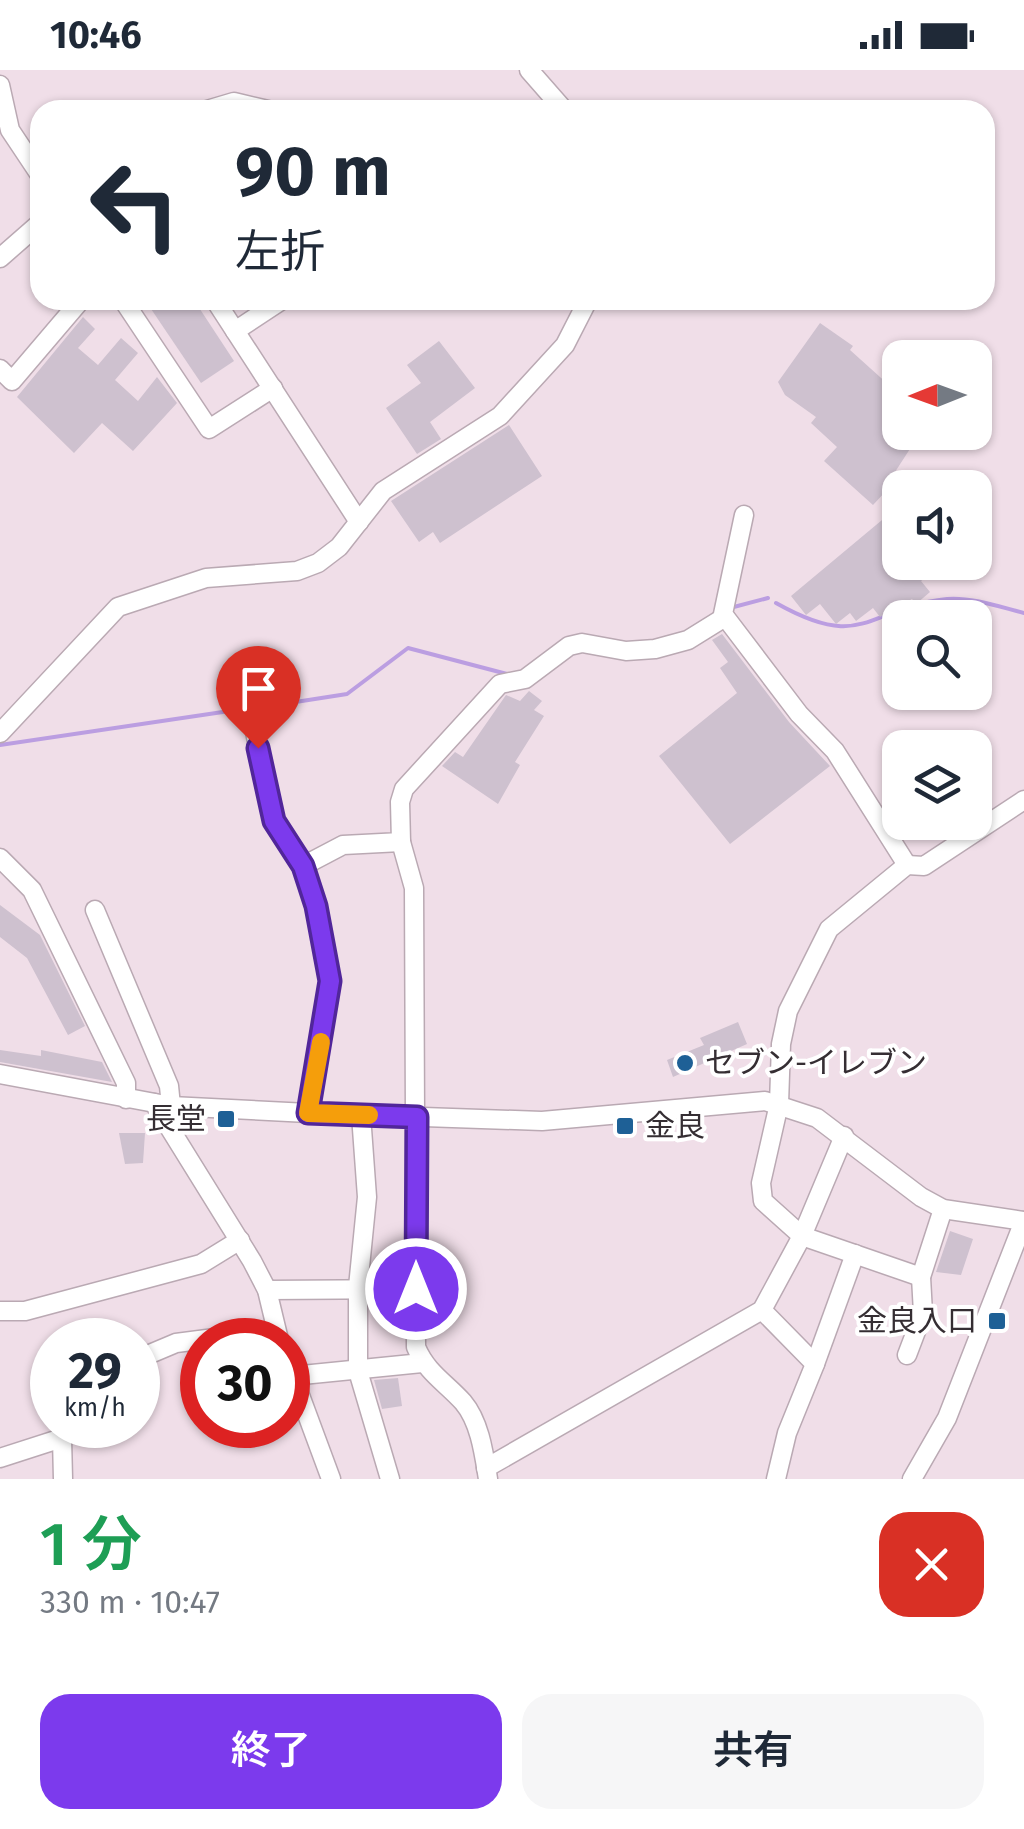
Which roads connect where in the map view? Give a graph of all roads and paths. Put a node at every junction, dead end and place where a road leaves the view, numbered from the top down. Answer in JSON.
{"nodes":[{"id":1,"x":529,"y":70,"type":"edge"},
{"id":2,"x":0,"y":84,"type":"edge"},
{"id":3,"x":555,"y":100,"type":"edge"},
{"id":4,"x":30,"y":160,"type":"edge"},
{"id":5,"x":30,"y":232,"type":"edge"},
{"id":6,"x":0,"y":258,"type":"edge"},
{"id":7,"x":73,"y":310,"type":"edge"},
{"id":8,"x":130,"y":310,"type":"edge"},
{"id":9,"x":222,"y":310,"type":"edge"},
{"id":10,"x":267,"y":310,"type":"edge"},
{"id":11,"x":583,"y":310,"type":"edge"},
{"id":12,"x":236,"y":331,"type":"junction"},
{"id":13,"x":0,"y":369,"type":"edge"},
{"id":14,"x":272,"y":388,"type":"junction"},
{"id":15,"x":744,"y":515,"type":"dead end"},
{"id":16,"x":359,"y":522,"type":"junction"},
{"id":17,"x":723,"y":614,"type":"junction"},
{"id":18,"x":250,"y":710,"type":"dead end"},
{"id":19,"x":0,"y":733,"type":"edge"},
{"id":20,"x":1024,"y":800,"type":"edge"},
{"id":21,"x":401,"y":842,"type":"junction"},
{"id":22,"x":0,"y":858,"type":"edge"},
{"id":23,"x":915,"y":865,"type":"junction"},
{"id":24,"x":303,"y":866,"type":"junction"},
{"id":25,"x":95,"y":910,"type":"dead end"},
{"id":26,"x":0,"y":1074,"type":"edge"},
{"id":27,"x":126,"y":1098,"type":"junction"},
{"id":28,"x":162,"y":1104,"type":"junction"},
{"id":29,"x":779,"y":1104,"type":"junction"},
{"id":30,"x":308,"y":1113,"type":"junction"},
{"id":31,"x":361,"y":1115,"type":"junction"},
{"id":32,"x":417,"y":1117,"type":"junction"},
{"id":33,"x":844,"y":1136,"type":"junction"},
{"id":34,"x":943,"y":1208,"type":"junction"},
{"id":35,"x":1024,"y":1221,"type":"edge"},
{"id":36,"x":802,"y":1236,"type":"junction"},
{"id":37,"x":240,"y":1240,"type":"junction"},
{"id":38,"x":855,"y":1254,"type":"junction"},
{"id":39,"x":921,"y":1277,"type":"junction"},
{"id":40,"x":358,"y":1287,"type":"junction"},
{"id":41,"x":416,"y":1289,"type":"junction"},
{"id":42,"x":267,"y":1290,"type":"junction"},
{"id":43,"x":762,"y":1310,"type":"junction"},
{"id":44,"x":0,"y":1311,"type":"edge"},
{"id":45,"x":274,"y":1318,"type":"edge"},
{"id":46,"x":907,"y":1355,"type":"dead end"},
{"id":47,"x":422,"y":1362,"type":"junction"},
{"id":48,"x":815,"y":1364,"type":"junction"},
{"id":49,"x":310,"y":1370,"type":"edge"},
{"id":50,"x":358,"y":1370,"type":"junction"},
{"id":51,"x":310,"y":1424,"type":"edge"},
{"id":52,"x":31,"y":1448,"type":"edge"},
{"id":53,"x":62,"y":1448,"type":"edge"},
{"id":54,"x":0,"y":1458,"type":"edge"},
{"id":55,"x":488,"y":1474,"type":"edge"},
{"id":56,"x":63,"y":1479,"type":"edge"},
{"id":57,"x":330,"y":1479,"type":"edge"},
{"id":58,"x":390,"y":1479,"type":"edge"},
{"id":59,"x":776,"y":1479,"type":"edge"},
{"id":60,"x":912,"y":1479,"type":"edge"}],
"edges":[{"from":1,"to":3,"type":"street"},
{"from":2,"to":4,"type":"street"},
{"from":5,"to":6,"type":"street"},
{"from":7,"to":13,"type":"street"},
{"from":8,"to":14,"type":"street"},
{"from":9,"to":12,"type":"street"},
{"from":10,"to":12,"type":"street"},
{"from":11,"to":16,"type":"street"},
{"from":12,"to":14,"type":"street"},
{"from":14,"to":16,"type":"street"},
{"from":15,"to":17,"type":"street"},
{"from":16,"to":19,"type":"street"},
{"from":17,"to":21,"type":"street"},
{"from":17,"to":23,"type":"street"},
{"from":18,"to":24,"type":"street"},
{"from":20,"to":23,"type":"street"},
{"from":21,"to":24,"type":"street"},
{"from":21,"to":32,"type":"street"},
{"from":22,"to":27,"type":"street"},
{"from":23,"to":29,"type":"street"},
{"from":24,"to":30,"type":"street"},
{"from":25,"to":28,"type":"street"},
{"from":26,"to":27,"type":"street"},
{"from":27,"to":28,"type":"street"},
{"from":28,"to":30,"type":"street"},
{"from":28,"to":37,"type":"street"},
{"from":29,"to":32,"type":"street"},
{"from":29,"to":33,"type":"street"},
{"from":29,"to":36,"type":"street"},
{"from":30,"to":31,"type":"street"},
{"from":31,"to":32,"type":"street"},
{"from":31,"to":40,"type":"street"},
{"from":32,"to":41,"type":"street"},
{"from":33,"to":34,"type":"street"},
{"from":33,"to":36,"type":"street"},
{"from":34,"to":35,"type":"street"},
{"from":34,"to":39,"type":"street"},
{"from":35,"to":60,"type":"street"},
{"from":36,"to":38,"type":"street"},
{"from":36,"to":43,"type":"street"},
{"from":37,"to":42,"type":"street"},
{"from":37,"to":44,"type":"street"},
{"from":38,"to":39,"type":"street"},
{"from":38,"to":48,"type":"street"},
{"from":39,"to":46,"type":"street"},
{"from":40,"to":41,"type":"street"},
{"from":40,"to":42,"type":"street"},
{"from":40,"to":50,"type":"street"},
{"from":41,"to":47,"type":"street"},
{"from":42,"to":45,"type":"street"},
{"from":43,"to":48,"type":"street"},
{"from":43,"to":55,"type":"street"},
{"from":47,"to":50,"type":"street"},
{"from":47,"to":55,"type":"street"},
{"from":48,"to":59,"type":"street"},
{"from":49,"to":50,"type":"street"},
{"from":50,"to":58,"type":"street"},
{"from":51,"to":57,"type":"street"},
{"from":52,"to":54,"type":"street"},
{"from":53,"to":56,"type":"street"}]}
